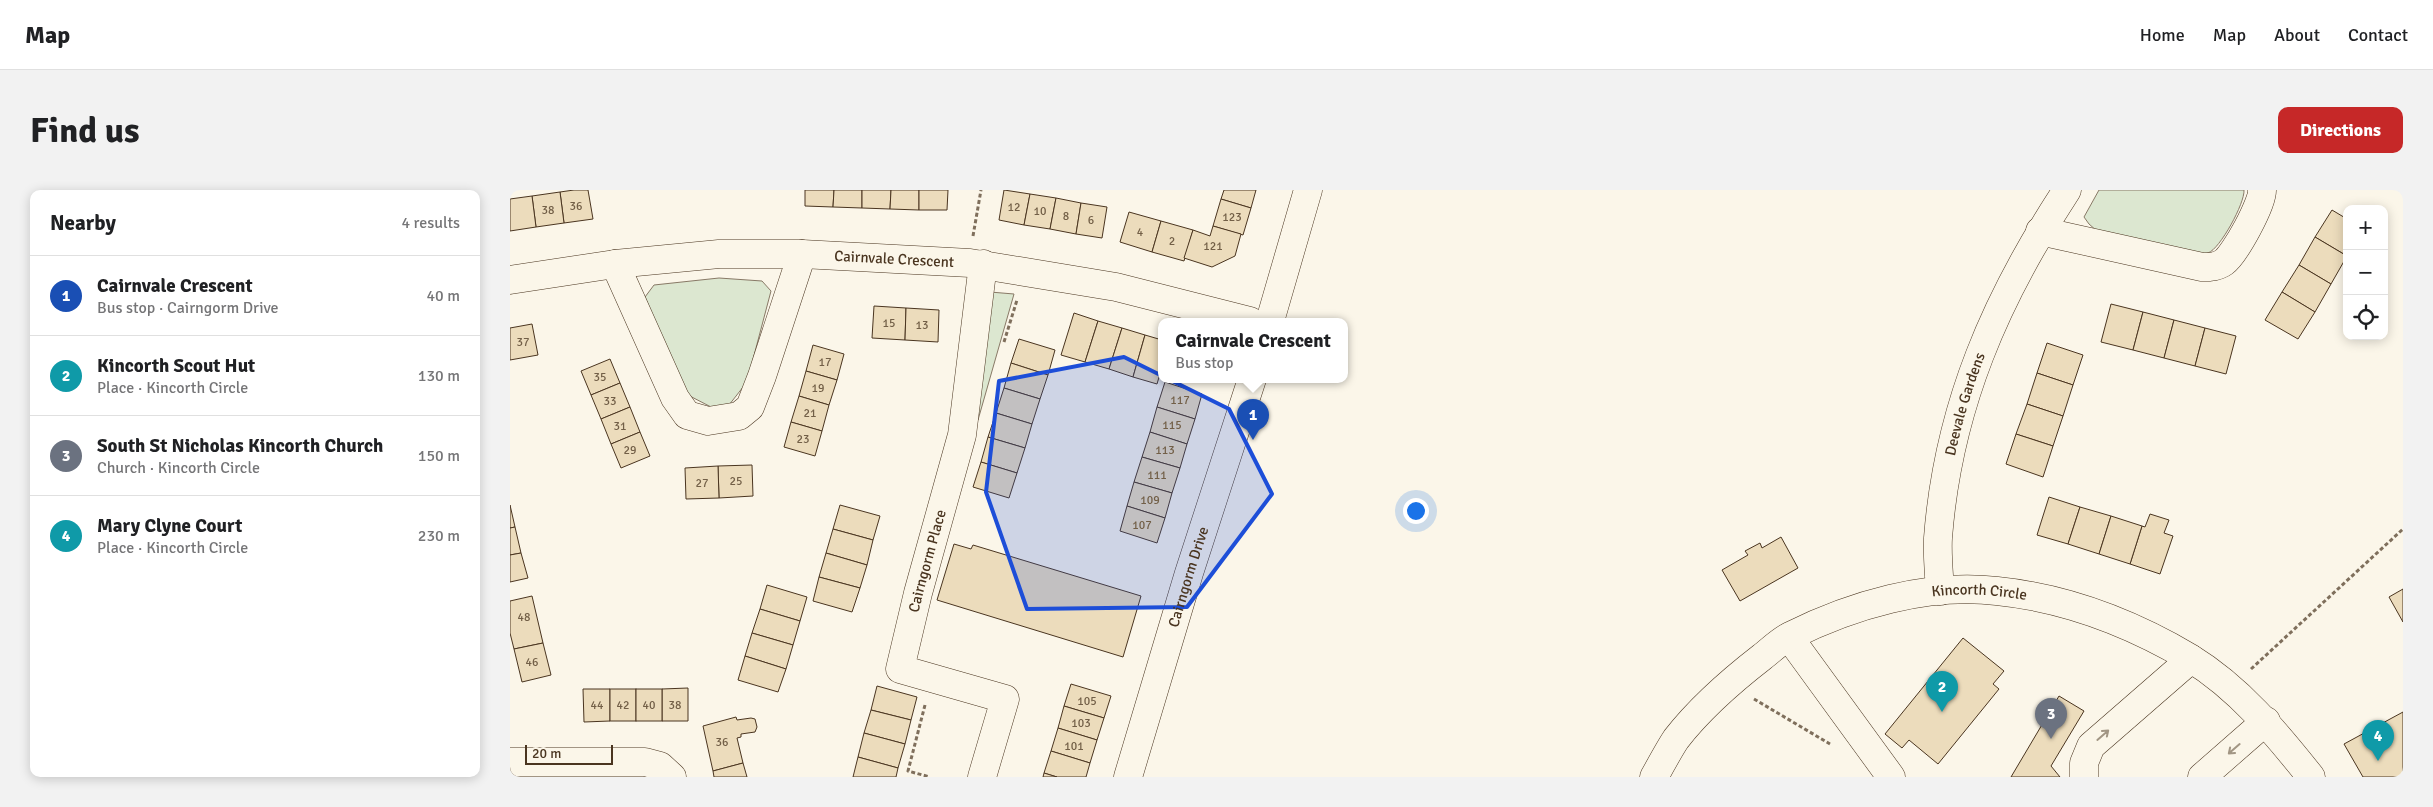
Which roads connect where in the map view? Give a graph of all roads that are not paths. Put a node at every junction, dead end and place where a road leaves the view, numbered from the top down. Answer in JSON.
{"nodes":[{"id":1,"x":1308,"y":190,"type":"edge"},
{"id":2,"x":2067,"y":190,"type":"edge"},
{"id":3,"x":2262,"y":190,"type":"edge"},
{"id":4,"x":2040,"y":231,"type":"junction"},
{"id":5,"x":802,"y":254,"type":"junction"},
{"id":6,"x":976,"y":263,"type":"junction"},
{"id":7,"x":615,"y":264,"type":"junction"},
{"id":8,"x":510,"y":280,"type":"edge"},
{"id":9,"x":1238,"y":318,"type":"edge"},
{"id":10,"x":1271,"y":318,"type":"edge"},
{"id":11,"x":1251,"y":383,"type":"edge"},
{"id":12,"x":1940,"y":591,"type":"junction"},
{"id":13,"x":1789,"y":637,"type":"junction"},
{"id":14,"x":2191,"y":659,"type":"junction"},
{"id":15,"x":2266,"y":721,"type":"junction"},
{"id":16,"x":510,"y":762,"type":"edge"},
{"id":17,"x":672,"y":777,"type":"edge"},
{"id":18,"x":982,"y":777,"type":"edge"},
{"id":19,"x":1128,"y":777,"type":"edge"},
{"id":20,"x":1654,"y":777,"type":"edge"},
{"id":21,"x":1891,"y":777,"type":"edge"},
{"id":22,"x":2084,"y":777,"type":"edge"},
{"id":23,"x":2202,"y":777,"type":"edge"},
{"id":24,"x":2311,"y":777,"type":"edge"}],
"edges":[{"from":1,"to":10,"type":"street"},
{"from":2,"to":4,"type":"street","name":"Deevale Gardens"},
{"from":3,"to":4,"type":"street"},
{"from":4,"to":12,"type":"street","name":"Deevale Gardens"},
{"from":5,"to":6,"type":"street","name":"Cairnvale Crescent"},
{"from":5,"to":7,"type":"street","name":"Cairnvale Crescent"},
{"from":5,"to":7,"type":"street"},
{"from":6,"to":9,"type":"street","name":"Cairnvale Crescent"},
{"from":6,"to":18,"type":"street","name":"Cairngorm Place"},
{"from":7,"to":8,"type":"street","name":"Cairnvale Crescent"},
{"from":11,"to":19,"type":"street","name":"Cairngorm Drive"},
{"from":12,"to":13,"type":"street","name":"Kincorth Circle"},
{"from":12,"to":14,"type":"street","name":"Kincorth Circle"},
{"from":13,"to":20,"type":"street","name":"Kincorth Circle"},
{"from":13,"to":21,"type":"street"},
{"from":14,"to":15,"type":"street","name":"Kincorth Circle"},
{"from":22,"to":14,"type":"street","one_way":true},
{"from":15,"to":23,"type":"street","one_way":true},
{"from":15,"to":24,"type":"street","name":"Kincorth Circle"},
{"from":16,"to":17,"type":"street"}]}
